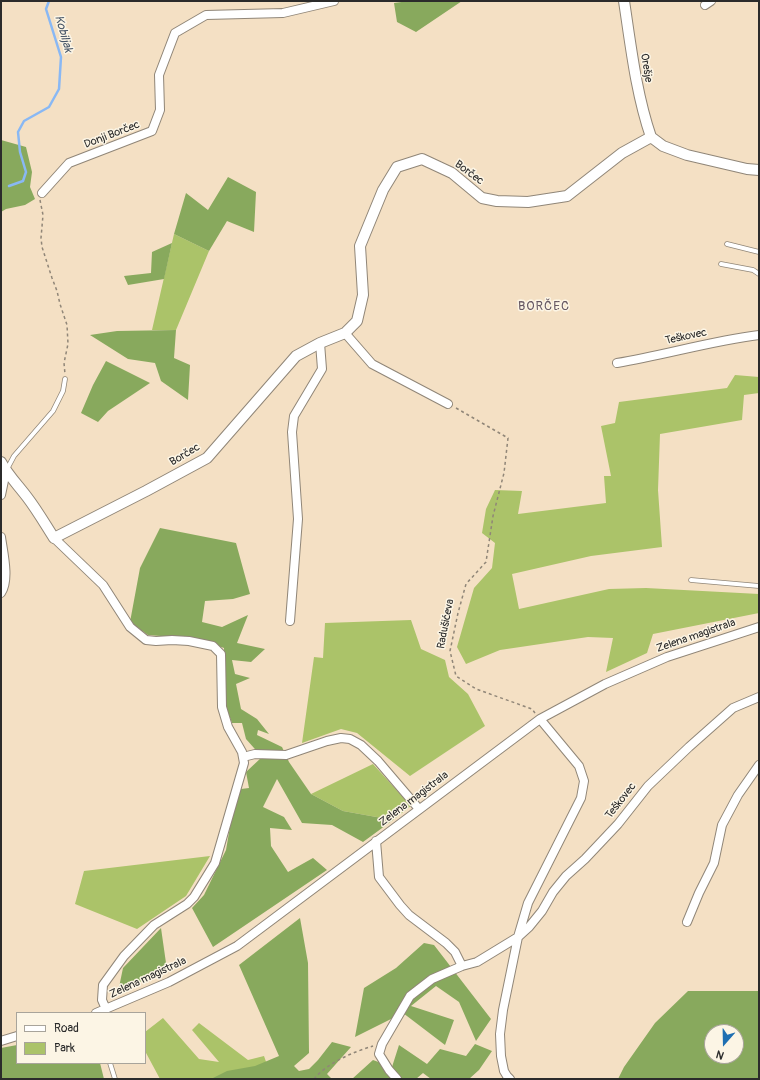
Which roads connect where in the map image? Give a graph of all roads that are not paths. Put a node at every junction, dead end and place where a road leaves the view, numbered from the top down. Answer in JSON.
{"nodes":[{"id":1,"x":334,"y":1,"type":"edge"},
{"id":2,"x":624,"y":1,"type":"edge"},
{"id":3,"x":651,"y":137,"type":"junction"},
{"id":4,"x":759,"y":170,"type":"edge"},
{"id":5,"x":42,"y":193,"type":"road end"},
{"id":6,"x":727,"y":244,"type":"dead end"},
{"id":7,"x":759,"y":252,"type":"edge"},
{"id":8,"x":721,"y":264,"type":"dead end"},
{"id":9,"x":759,"y":274,"type":"edge"},
{"id":10,"x":345,"y":333,"type":"junction"},
{"id":11,"x":759,"y":335,"type":"edge"},
{"id":12,"x":320,"y":343,"type":"junction"},
{"id":13,"x":617,"y":363,"type":"dead end"},
{"id":14,"x":65,"y":379,"type":"road end"},
{"id":15,"x":448,"y":404,"type":"road end"},
{"id":16,"x":2,"y":469,"type":"edge"},
{"id":17,"x":1,"y":495,"type":"edge"},
{"id":18,"x":1,"y":537,"type":"edge"},
{"id":19,"x":54,"y":538,"type":"junction"},
{"id":20,"x":691,"y":580,"type":"dead end"},
{"id":21,"x":759,"y":586,"type":"edge"},
{"id":22,"x":1,"y":593,"type":"edge"},
{"id":23,"x":290,"y":621,"type":"dead end"},
{"id":24,"x":759,"y":627,"type":"edge"},
{"id":25,"x":759,"y":697,"type":"edge"},
{"id":26,"x":540,"y":719,"type":"junction"},
{"id":27,"x":243,"y":757,"type":"junction"},
{"id":28,"x":759,"y":765,"type":"edge"},
{"id":29,"x":419,"y":809,"type":"junction"},
{"id":30,"x":376,"y":841,"type":"junction"},
{"id":31,"x":687,"y":922,"type":"dead end"},
{"id":32,"x":518,"y":937,"type":"junction"},
{"id":33,"x":462,"y":966,"type":"junction"},
{"id":34,"x":106,"y":1010,"type":"junction"},
{"id":35,"x":99,"y":1012,"type":"edge"},
{"id":36,"x":16,"y":1036,"type":"edge"},
{"id":37,"x":1,"y":1041,"type":"edge"},
{"id":38,"x":110,"y":1064,"type":"edge"},
{"id":39,"x":115,"y":1079,"type":"edge"},
{"id":40,"x":397,"y":1079,"type":"edge"},
{"id":41,"x":510,"y":1079,"type":"edge"}],
"edges":[{"from":1,"to":5,"type":"street","name":"Donji Borčec"},
{"from":2,"to":3,"type":"street","name":"Orešje"},
{"from":3,"to":4,"type":"street"},
{"from":3,"to":10,"type":"street","name":"Borčec"},
{"from":6,"to":7,"type":"lane"},
{"from":8,"to":9,"type":"lane"},
{"from":10,"to":12,"type":"street","name":"Borčec"},
{"from":10,"to":15,"type":"street"},
{"from":11,"to":13,"type":"street","name":"Teškovec"},
{"from":12,"to":19,"type":"street","name":"Borčec"},
{"from":12,"to":23,"type":"street"},
{"from":14,"to":16,"type":"lane"},
{"from":16,"to":17,"type":"street"},
{"from":16,"to":19,"type":"street"},
{"from":18,"to":22,"type":"street"},
{"from":19,"to":27,"type":"street"},
{"from":20,"to":21,"type":"lane"},
{"from":24,"to":26,"type":"street","name":"Zelena magistrala"},
{"from":25,"to":32,"type":"street","name":"Teškovec"},
{"from":26,"to":29,"type":"street","name":"Zelena magistrala"},
{"from":26,"to":32,"type":"street"},
{"from":27,"to":29,"type":"street"},
{"from":27,"to":34,"type":"street"},
{"from":28,"to":31,"type":"street"},
{"from":29,"to":30,"type":"street","name":"Zelena magistrala"},
{"from":30,"to":33,"type":"street"},
{"from":30,"to":34,"type":"street","name":"Zelena magistrala"},
{"from":32,"to":33,"type":"street","name":"Teškovec"},
{"from":32,"to":41,"type":"street"},
{"from":33,"to":40,"type":"street","name":"Teškovec"},
{"from":34,"to":35,"type":"street","name":"Zelena magistrala"},
{"from":36,"to":37,"type":"street"},
{"from":38,"to":39,"type":"lane"}]}
